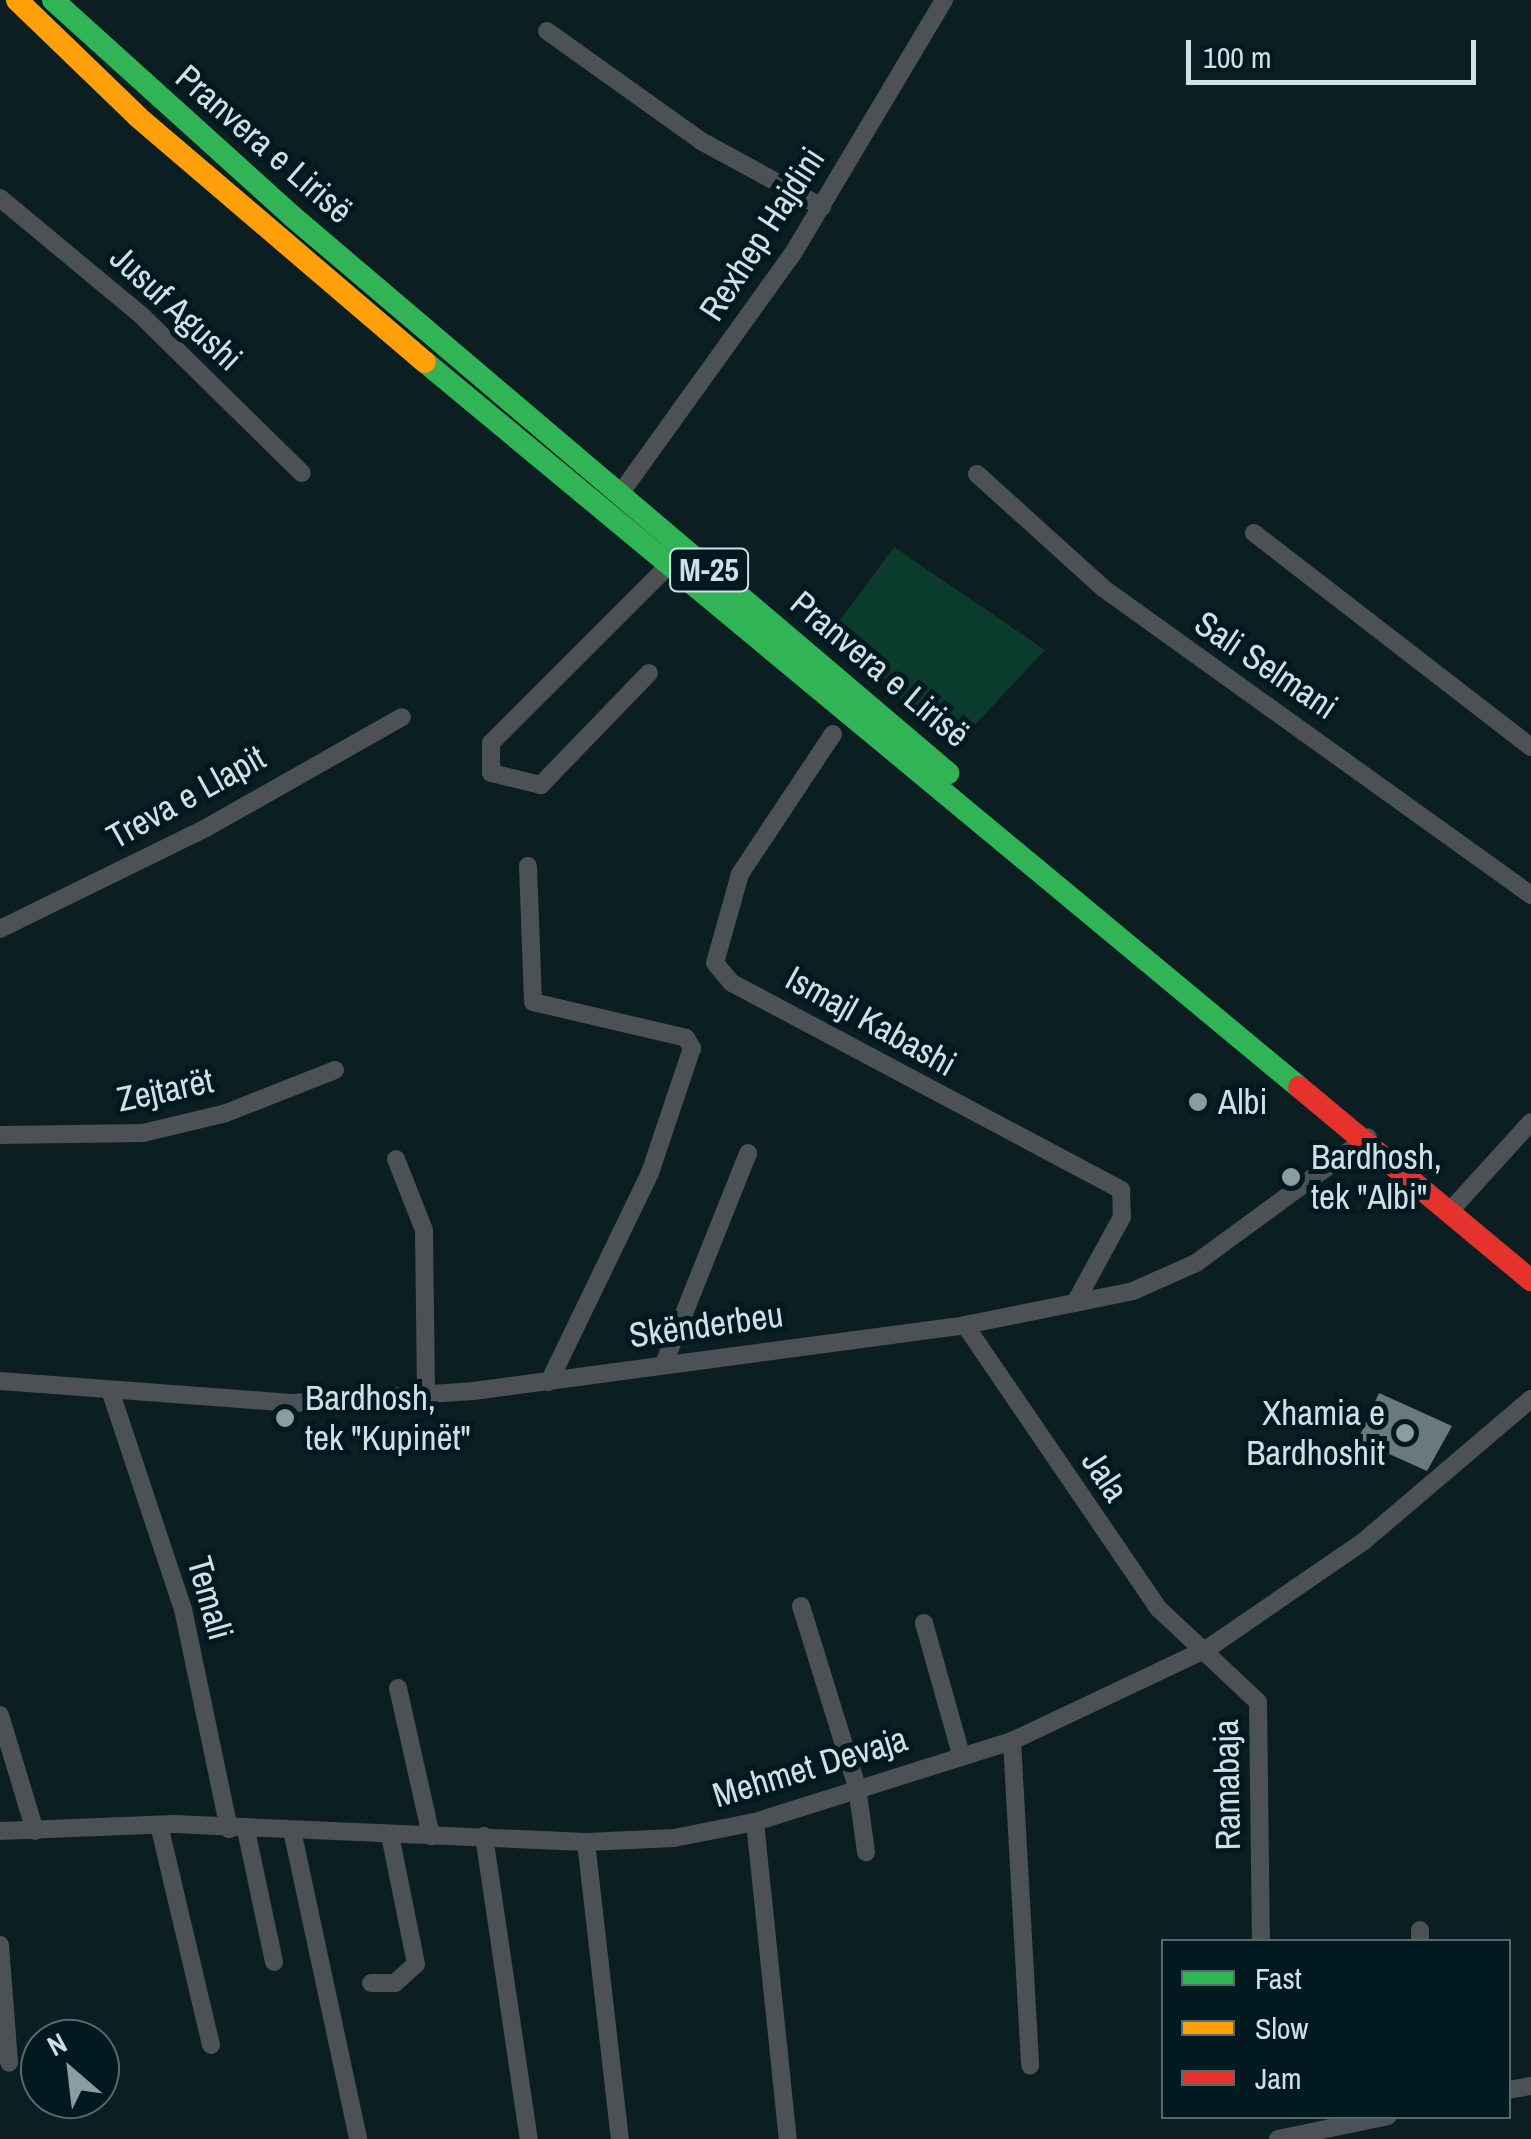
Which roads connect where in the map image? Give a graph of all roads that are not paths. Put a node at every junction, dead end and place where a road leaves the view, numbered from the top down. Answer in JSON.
{"nodes":[{"id":1,"x":17,"y":0,"type":"edge"},
{"id":2,"x":53,"y":0,"type":"edge"},
{"id":3,"x":944,"y":0,"type":"edge"},
{"id":4,"x":547,"y":31,"type":"dead end"},
{"id":5,"x":0,"y":198,"type":"edge"},
{"id":6,"x":822,"y":206,"type":"junction"},
{"id":7,"x":302,"y":473,"type":"dead end"},
{"id":8,"x":977,"y":474,"type":"dead end"},
{"id":9,"x":620,"y":494,"type":"junction"},
{"id":10,"x":1254,"y":532,"type":"dead end"},
{"id":11,"x":670,"y":564,"type":"junction"},
{"id":12,"x":650,"y":672,"type":"dead end"},
{"id":13,"x":402,"y":717,"type":"dead end"},
{"id":14,"x":833,"y":734,"type":"dead end"},
{"id":15,"x":1531,"y":747,"type":"edge"},
{"id":16,"x":528,"y":866,"type":"dead end"},
{"id":17,"x":1531,"y":896,"type":"edge"},
{"id":18,"x":0,"y":929,"type":"edge"},
{"id":19,"x":335,"y":1070,"type":"dead end"},
{"id":20,"x":1531,"y":1122,"type":"edge"},
{"id":21,"x":0,"y":1135,"type":"edge"},
{"id":22,"x":1368,"y":1137,"type":"junction"},
{"id":23,"x":748,"y":1154,"type":"dead end"},
{"id":24,"x":396,"y":1159,"type":"dead end"},
{"id":25,"x":1453,"y":1207,"type":"junction"},
{"id":26,"x":1531,"y":1267,"type":"edge"},
{"id":27,"x":1531,"y":1280,"type":"edge"},
{"id":28,"x":1074,"y":1303,"type":"junction"},
{"id":29,"x":965,"y":1325,"type":"junction"},
{"id":30,"x":666,"y":1361,"type":"junction"},
{"id":31,"x":0,"y":1381,"type":"edge"},
{"id":32,"x":549,"y":1382,"type":"junction"},
{"id":33,"x":110,"y":1390,"type":"junction"},
{"id":34,"x":426,"y":1394,"type":"junction"},
{"id":35,"x":1531,"y":1399,"type":"edge"},
{"id":36,"x":801,"y":1606,"type":"dead end"},
{"id":37,"x":924,"y":1623,"type":"dead end"},
{"id":38,"x":1207,"y":1649,"type":"junction"},
{"id":39,"x":398,"y":1688,"type":"dead end"},
{"id":40,"x":0,"y":1715,"type":"edge"},
{"id":41,"x":1012,"y":1741,"type":"junction"},
{"id":42,"x":961,"y":1755,"type":"junction"},
{"id":43,"x":857,"y":1787,"type":"junction"},
{"id":44,"x":755,"y":1822,"type":"junction"},
{"id":45,"x":159,"y":1825,"type":"junction"},
{"id":46,"x":238,"y":1829,"type":"junction"},
{"id":47,"x":0,"y":1831,"type":"edge"},
{"id":48,"x":34,"y":1831,"type":"junction"},
{"id":49,"x":293,"y":1835,"type":"junction"},
{"id":50,"x":390,"y":1836,"type":"junction"},
{"id":51,"x":431,"y":1836,"type":"junction"},
{"id":52,"x":484,"y":1836,"type":"junction"},
{"id":53,"x":586,"y":1842,"type":"junction"},
{"id":54,"x":866,"y":1852,"type":"dead end"},
{"id":55,"x":1260,"y":1939,"type":"edge"},
{"id":56,"x":0,"y":1945,"type":"edge"},
{"id":57,"x":274,"y":1962,"type":"dead end"},
{"id":58,"x":371,"y":1983,"type":"dead end"},
{"id":59,"x":210,"y":2045,"type":"dead end"},
{"id":60,"x":9,"y":2063,"type":"dead end"},
{"id":61,"x":1030,"y":2066,"type":"dead end"},
{"id":62,"x":1374,"y":2119,"type":"edge"},
{"id":63,"x":358,"y":2139,"type":"edge"},
{"id":64,"x":529,"y":2139,"type":"edge"},
{"id":65,"x":620,"y":2139,"type":"edge"},
{"id":66,"x":788,"y":2139,"type":"edge"},
{"id":67,"x":1278,"y":2139,"type":"edge"}],
"edges":[{"from":1,"to":11,"type":"main road","name":"Pranvera e Lirisë"},
{"from":2,"to":9,"type":"main road","name":"Pranvera e Lirisë","number":"M-25"},
{"from":3,"to":6,"type":"street","name":"Rexhep Hajdini"},
{"from":4,"to":6,"type":"street"},
{"from":5,"to":7,"type":"street","name":"Jusuf Agushi"},
{"from":6,"to":9,"type":"street","name":"Rexhep Hajdini"},
{"from":8,"to":17,"type":"street","name":"Sali Selmani"},
{"from":9,"to":22,"type":"main road","name":"Pranvera e Lirisë","number":"M-25"},
{"from":10,"to":15,"type":"street"},
{"from":11,"to":12,"type":"street"},
{"from":11,"to":22,"type":"main road","name":"Pranvera e Lirisë"},
{"from":13,"to":18,"type":"street","name":"Treva e Llapit"},
{"from":14,"to":28,"type":"street","name":"Ismajl Kabashi"},
{"from":16,"to":32,"type":"street"},
{"from":19,"to":21,"type":"street","name":"Zejtarët"},
{"from":20,"to":25,"type":"street"},
{"from":22,"to":25,"type":"main road","name":"Pranvera e Lirisë","number":"M-25"},
{"from":22,"to":28,"type":"street","name":"Skënderbeu"},
{"from":23,"to":30,"type":"street"},
{"from":24,"to":34,"type":"street"},
{"from":25,"to":26,"type":"main road","name":"Pranvera e Lirisë","number":"M-25"},
{"from":25,"to":27,"type":"main road","name":"Pranvera e Lirisë","number":"M-25"},
{"from":28,"to":29,"type":"street","name":"Skënderbeu"},
{"from":29,"to":30,"type":"street","name":"Skënderbeu"},
{"from":29,"to":38,"type":"street","name":"Jala"},
{"from":30,"to":32,"type":"street","name":"Skënderbeu"},
{"from":31,"to":33,"type":"street","name":"Skënderbeu"},
{"from":32,"to":34,"type":"street","name":"Skënderbeu"},
{"from":33,"to":34,"type":"street","name":"Skënderbeu"},
{"from":33,"to":46,"type":"street","name":"Temali"},
{"from":35,"to":38,"type":"street","name":"Mehmet Devaja"},
{"from":36,"to":43,"type":"street"},
{"from":37,"to":42,"type":"street"},
{"from":38,"to":41,"type":"street","name":"Mehmet Devaja"},
{"from":38,"to":55,"type":"street","name":"Ramabaja"},
{"from":39,"to":51,"type":"street"},
{"from":40,"to":48,"type":"street"},
{"from":41,"to":42,"type":"street","name":"Mehmet Devaja"},
{"from":41,"to":61,"type":"street"},
{"from":42,"to":43,"type":"street","name":"Mehmet Devaja"},
{"from":43,"to":44,"type":"street","name":"Mehmet Devaja"},
{"from":43,"to":54,"type":"street"},
{"from":44,"to":53,"type":"street","name":"Mehmet Devaja"},
{"from":44,"to":66,"type":"street"},
{"from":45,"to":46,"type":"street","name":"Mehmet Devaja"},
{"from":45,"to":48,"type":"street","name":"Mehmet Devaja"},
{"from":45,"to":59,"type":"street"},
{"from":46,"to":49,"type":"street","name":"Mehmet Devaja"},
{"from":46,"to":57,"type":"street","name":"Temali"},
{"from":47,"to":48,"type":"street","name":"Mehmet Devaja"},
{"from":49,"to":50,"type":"street","name":"Mehmet Devaja"},
{"from":49,"to":63,"type":"street"},
{"from":50,"to":51,"type":"street","name":"Mehmet Devaja"},
{"from":50,"to":58,"type":"street"},
{"from":51,"to":52,"type":"street","name":"Mehmet Devaja"},
{"from":52,"to":53,"type":"street","name":"Mehmet Devaja"},
{"from":52,"to":64,"type":"street"},
{"from":53,"to":65,"type":"street"},
{"from":56,"to":60,"type":"street"},
{"from":62,"to":67,"type":"street"}]}
